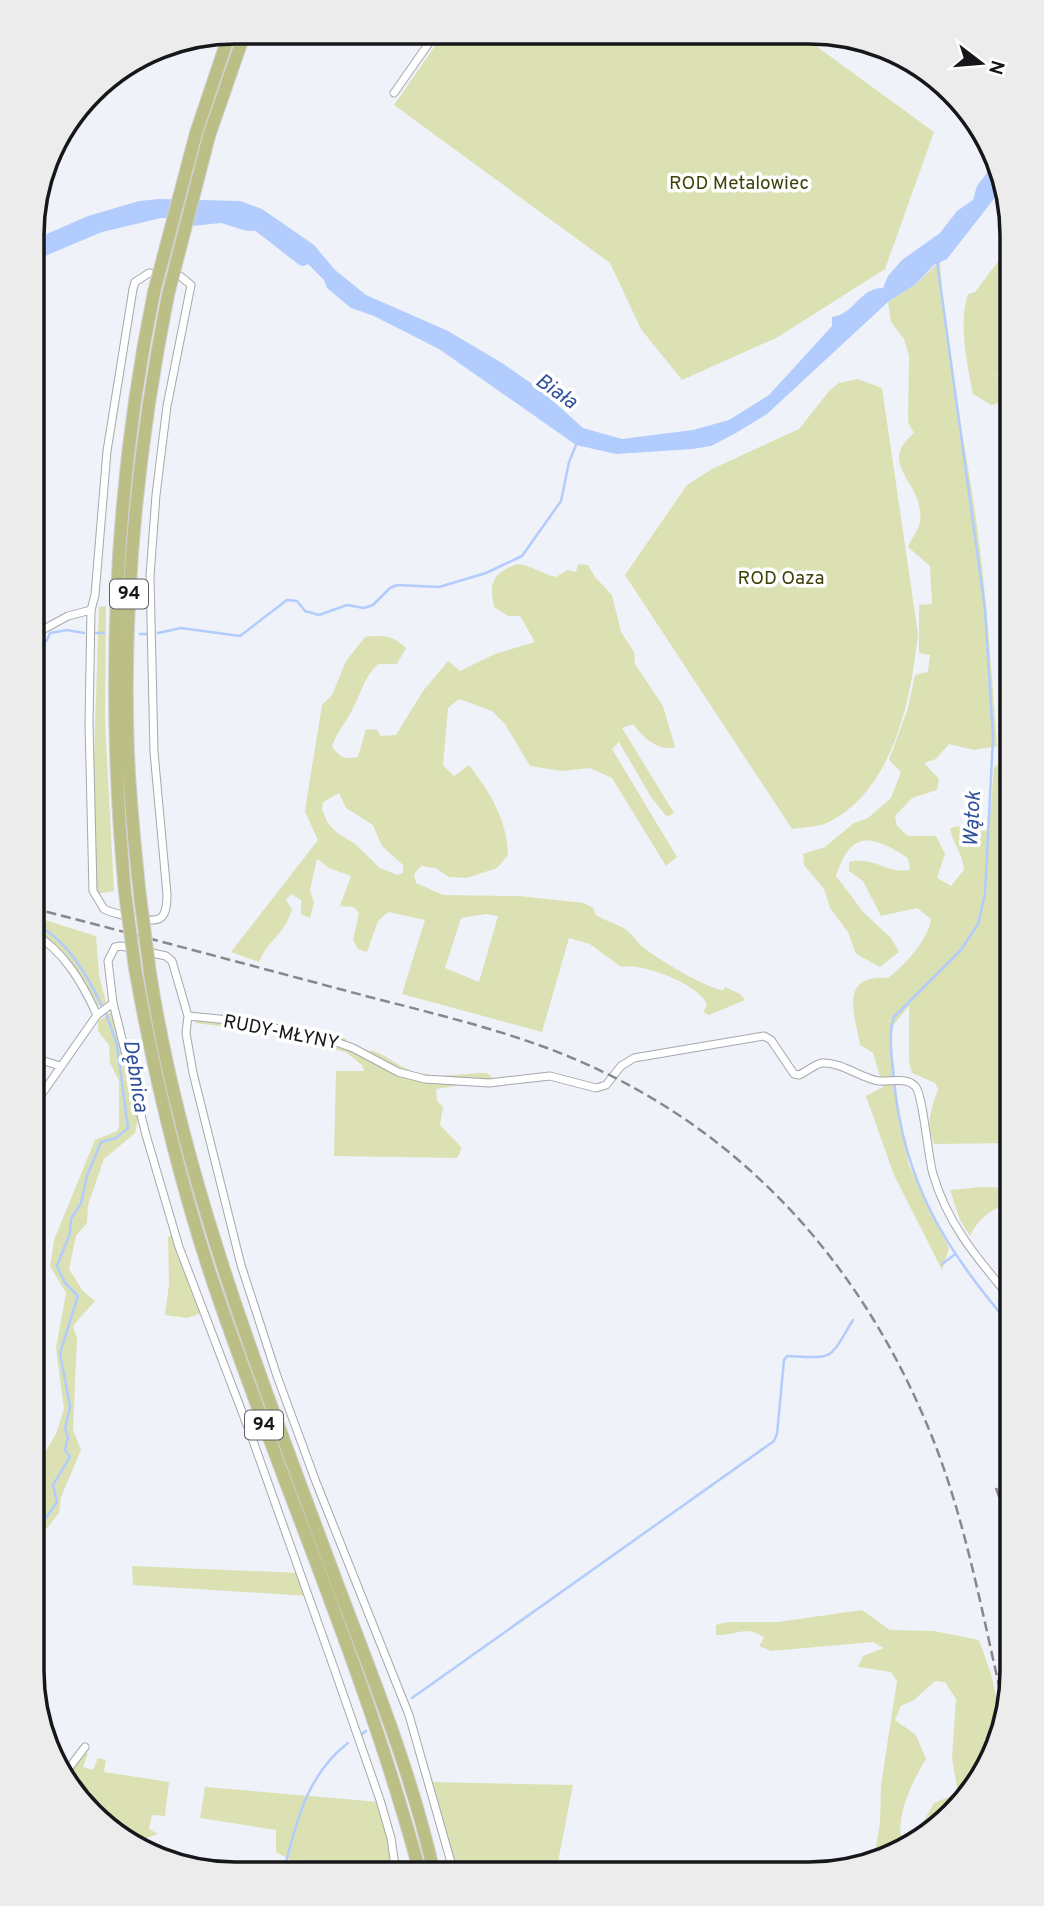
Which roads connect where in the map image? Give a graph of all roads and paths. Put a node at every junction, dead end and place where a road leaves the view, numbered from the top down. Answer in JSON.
{"nodes":[{"id":1,"x":227,"y":44,"type":"edge"},
{"id":2,"x":240,"y":44,"type":"edge"},
{"id":3,"x":428,"y":44,"type":"edge"},
{"id":4,"x":394,"y":93,"type":"dead end"},
{"id":5,"x":203,"y":134,"type":"junction"},
{"id":6,"x":91,"y":610,"type":"junction"},
{"id":7,"x":44,"y":629,"type":"edge"},
{"id":8,"x":44,"y":942,"type":"edge"},
{"id":9,"x":113,"y":1003,"type":"junction"},
{"id":10,"x":97,"y":1015,"type":"junction"},
{"id":11,"x":188,"y":1016,"type":"junction"},
{"id":12,"x":44,"y":1061,"type":"edge"},
{"id":13,"x":60,"y":1066,"type":"junction"},
{"id":14,"x":44,"y":1090,"type":"edge"},
{"id":15,"x":1000,"y":1286,"type":"edge"},
{"id":16,"x":85,"y":1747,"type":"dead end"},
{"id":17,"x":70,"y":1767,"type":"edge"},
{"id":18,"x":394,"y":1862,"type":"edge"},
{"id":19,"x":417,"y":1862,"type":"edge"},
{"id":20,"x":431,"y":1862,"type":"edge"},
{"id":21,"x":451,"y":1862,"type":"edge"}],
"edges":[{"from":1,"to":5,"type":"main road","number":"94"},
{"from":2,"to":5,"type":"main road","number":"94"},
{"from":3,"to":4,"type":"street"},
{"from":5,"to":19,"type":"main road","number":"94","bridge":true},
{"from":5,"to":20,"type":"main road","number":"94","bridge":true},
{"from":6,"to":6,"type":"street"},
{"from":6,"to":7,"type":"street"},
{"from":8,"to":10,"type":"street"},
{"from":9,"to":10,"type":"street"},
{"from":9,"to":11,"type":"street"},
{"from":9,"to":18,"type":"street"},
{"from":10,"to":13,"type":"street"},
{"from":11,"to":15,"type":"street","name":"RUDY-MŁYNY"},
{"from":11,"to":21,"type":"street"},
{"from":12,"to":13,"type":"street"},
{"from":13,"to":14,"type":"street"},
{"from":16,"to":17,"type":"street"}]}
